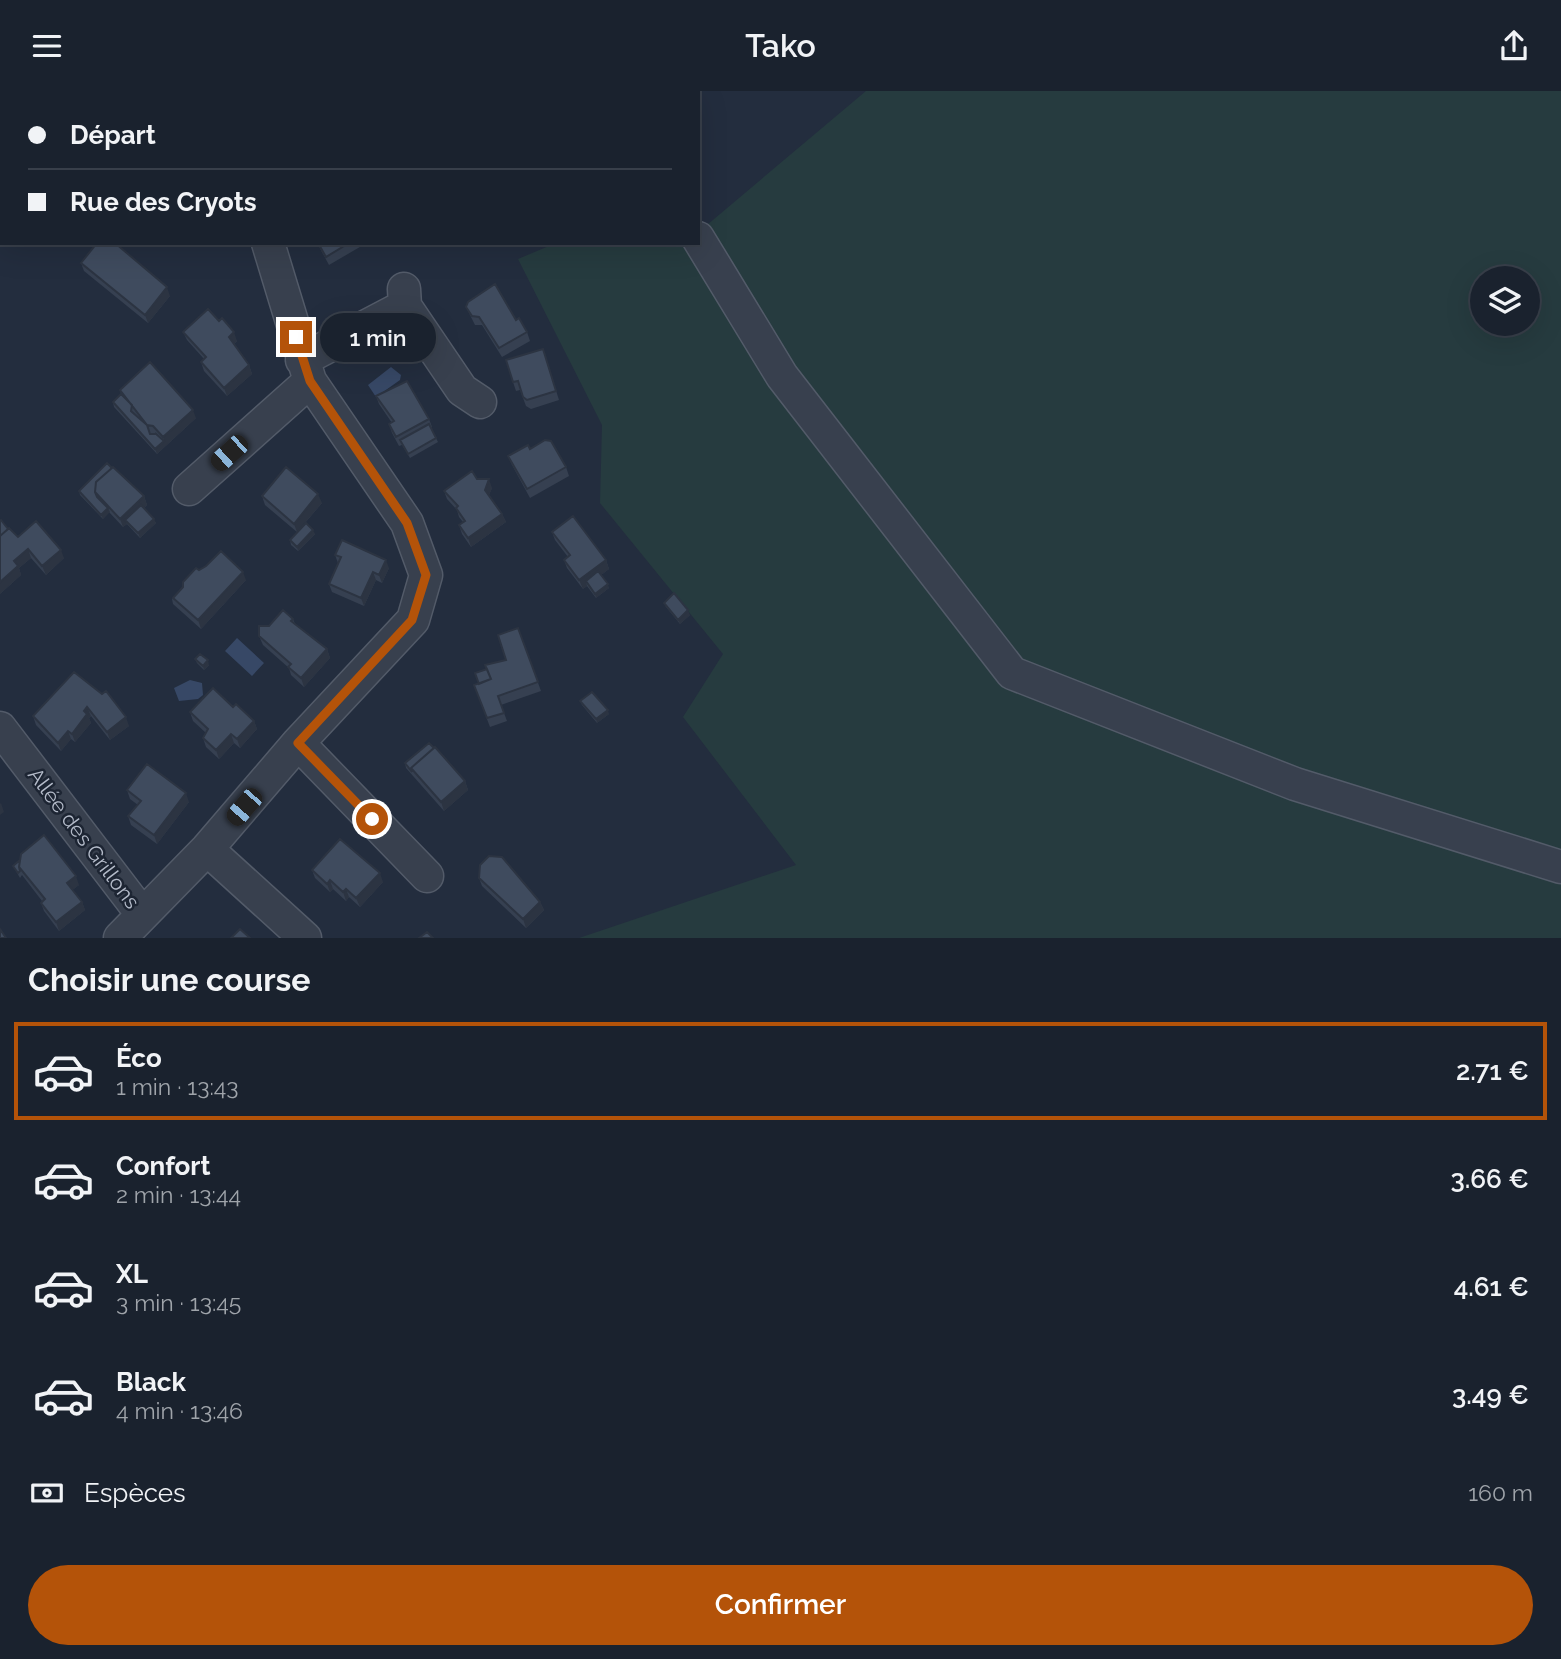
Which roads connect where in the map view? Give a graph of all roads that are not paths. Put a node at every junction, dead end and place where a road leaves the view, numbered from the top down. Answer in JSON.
{"nodes":[{"id":1,"x":700,"y":241,"type":"edge"},
{"id":2,"x":269,"y":245,"type":"edge"},
{"id":3,"x":306,"y":370,"type":"junction"},
{"id":4,"x":480,"y":402,"type":"dead end"},
{"id":5,"x":189,"y":489,"type":"dead end"},
{"id":6,"x":0,"y":728,"type":"edge"},
{"id":7,"x":298,"y":743,"type":"junction"},
{"id":8,"x":207,"y":849,"type":"junction"},
{"id":9,"x":1561,"y":867,"type":"edge"},
{"id":10,"x":427,"y":876,"type":"dead end"},
{"id":11,"x":142,"y":914,"type":"junction"},
{"id":12,"x":120,"y":938,"type":"edge"},
{"id":13,"x":305,"y":938,"type":"edge"}],
"edges":[{"from":1,"to":9,"type":"street"},
{"from":2,"to":3,"type":"street"},
{"from":3,"to":4,"type":"street"},
{"from":3,"to":5,"type":"street"},
{"from":3,"to":7,"type":"street"},
{"from":6,"to":11,"type":"street","name":"Allée des Grillons"},
{"from":7,"to":8,"type":"street"},
{"from":7,"to":10,"type":"street"},
{"from":8,"to":11,"type":"street"},
{"from":8,"to":13,"type":"street"},
{"from":11,"to":12,"type":"street"}]}
